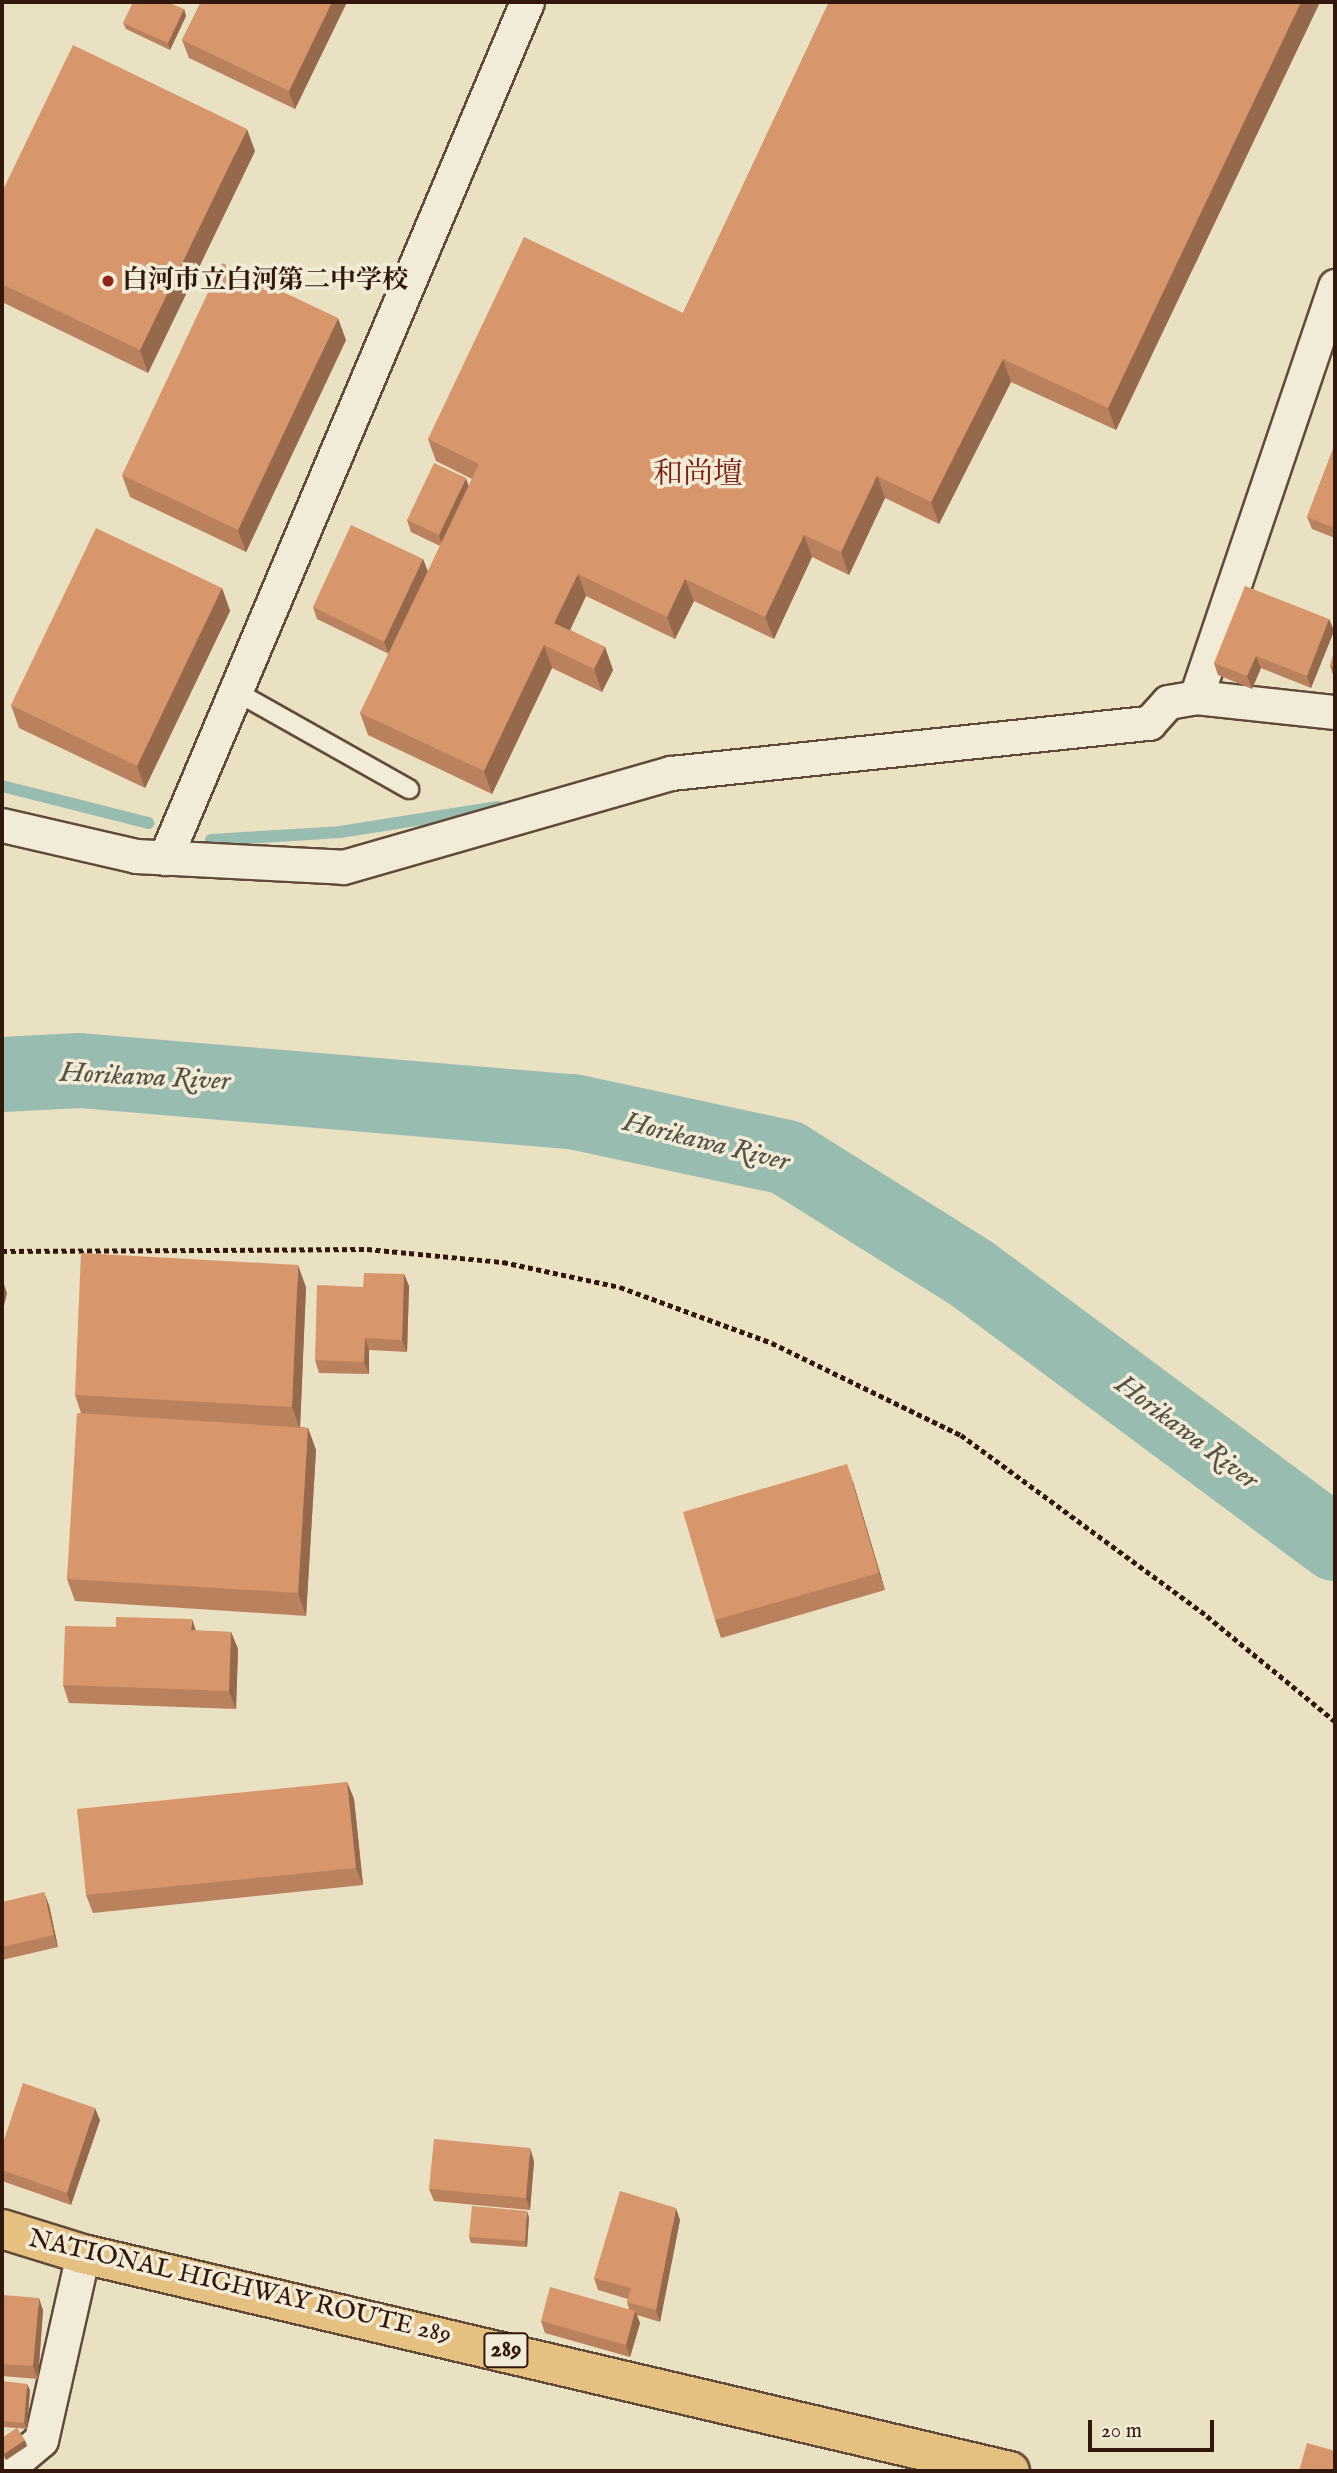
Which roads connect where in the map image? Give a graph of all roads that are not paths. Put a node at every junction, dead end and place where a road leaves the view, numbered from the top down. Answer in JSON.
{"nodes":[{"id":1,"x":527,"y":2,"type":"edge"},
{"id":2,"x":1335,"y":286,"type":"edge"},
{"id":3,"x":235,"y":691,"type":"junction"},
{"id":4,"x":1196,"y":697,"type":"junction"},
{"id":5,"x":1335,"y":712,"type":"edge"},
{"id":6,"x":409,"y":789,"type":"dead end"},
{"id":7,"x":2,"y":825,"type":"edge"},
{"id":8,"x":165,"y":858,"type":"junction"},
{"id":9,"x":2,"y":2229,"type":"edge"},
{"id":10,"x":83,"y":2254,"type":"junction"},
{"id":11,"x":4,"y":2471,"type":"edge"},
{"id":12,"x":1010,"y":2471,"type":"edge"}],
"edges":[{"from":1,"to":3,"type":"street"},
{"from":2,"to":4,"type":"street"},
{"from":3,"to":6,"type":"lane"},
{"from":3,"to":8,"type":"street"},
{"from":4,"to":5,"type":"street"},
{"from":4,"to":8,"type":"street"},
{"from":7,"to":8,"type":"street"},
{"from":9,"to":10,"type":"highway","name":"NATIONAL HIGHWAY ROUTE 289","number":"289"},
{"from":10,"to":11,"type":"street"},
{"from":10,"to":12,"type":"highway","name":"NATIONAL HIGHWAY ROUTE 289","number":"289"}]}
